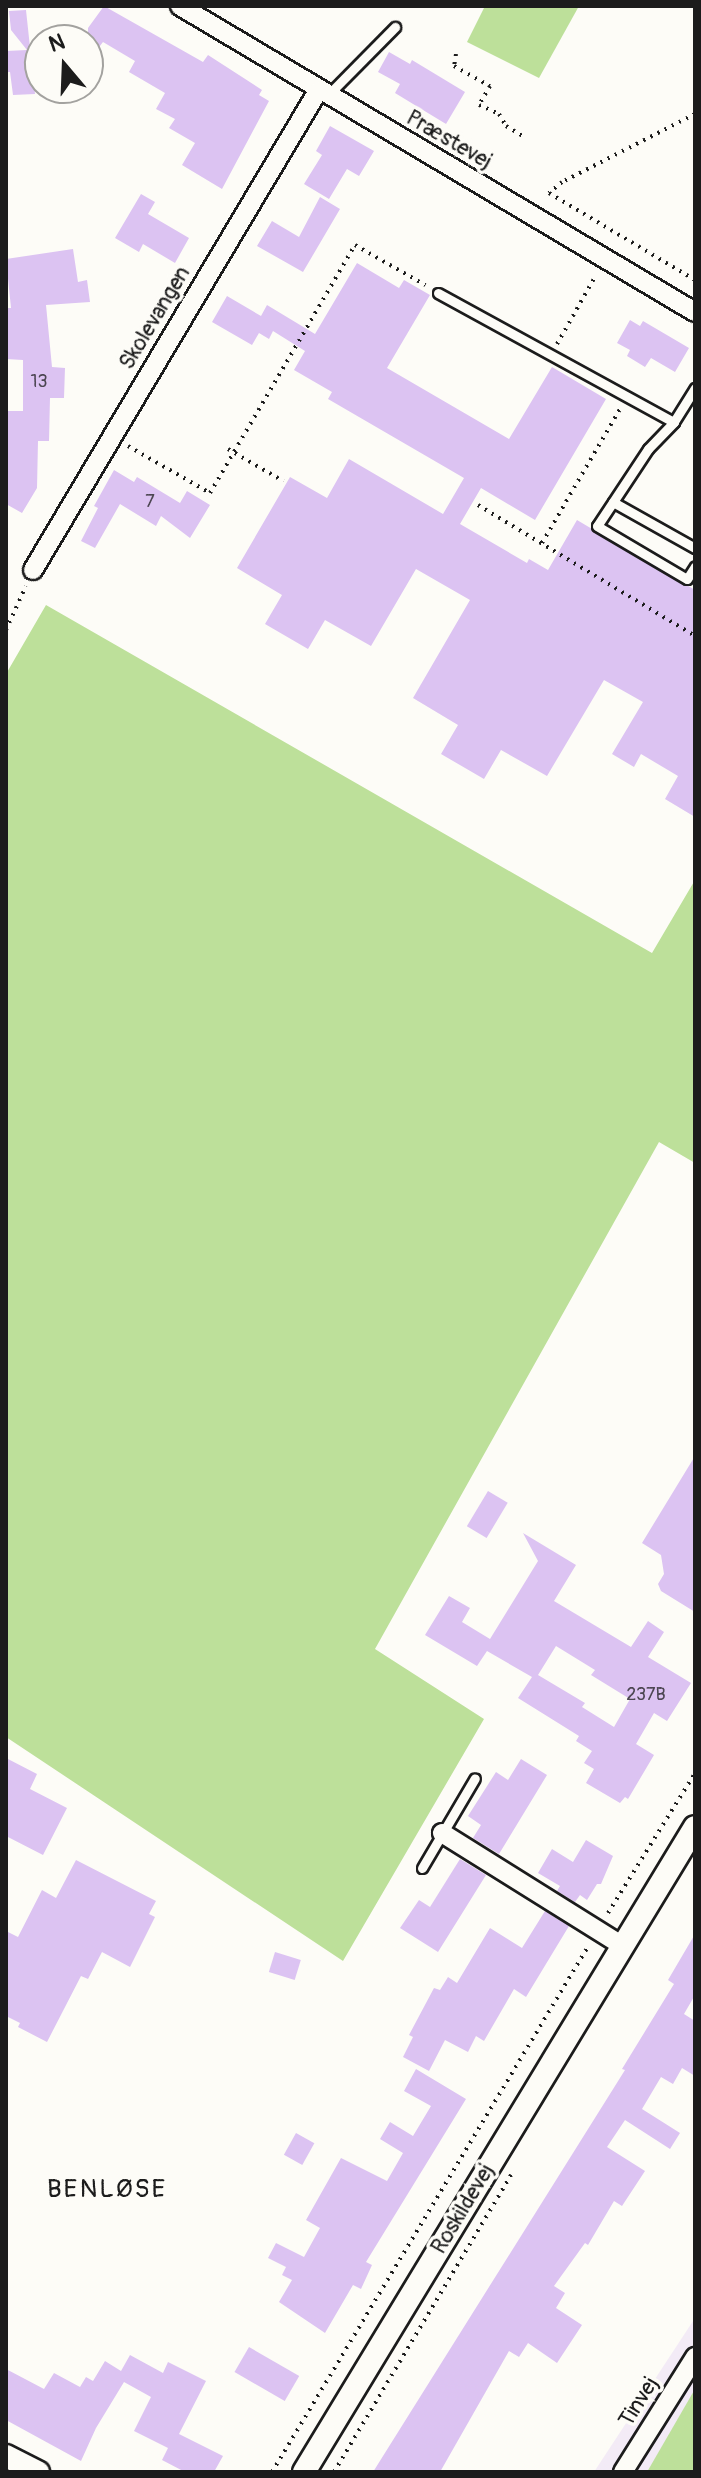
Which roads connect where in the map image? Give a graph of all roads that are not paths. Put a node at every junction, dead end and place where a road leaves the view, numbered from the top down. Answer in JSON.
{"nodes":[{"id":1,"x":180,"y":6,"type":"edge"},
{"id":2,"x":395,"y":27,"type":"dead end"},
{"id":3,"x":323,"y":94,"type":"junction"},
{"id":4,"x":438,"y":293,"type":"road end"},
{"id":5,"x":695,"y":312,"type":"edge"},
{"id":6,"x":695,"y":388,"type":"edge"},
{"id":7,"x":674,"y":422,"type":"junction"},
{"id":8,"x":613,"y":502,"type":"junction"},
{"id":9,"x":695,"y":548,"type":"edge"},
{"id":10,"x":695,"y":566,"type":"edge"},
{"id":11,"x":33,"y":570,"type":"road end"},
{"id":12,"x":475,"y":1778,"type":"dead end"},
{"id":13,"x":695,"y":1827,"type":"edge"},
{"id":14,"x":442,"y":1833,"type":"junction"},
{"id":15,"x":422,"y":1868,"type":"dead end"},
{"id":16,"x":623,"y":1946,"type":"junction"},
{"id":17,"x":695,"y":2357,"type":"edge"},
{"id":18,"x":6,"y":2456,"type":"edge"},
{"id":19,"x":38,"y":2472,"type":"edge"},
{"id":20,"x":304,"y":2472,"type":"edge"},
{"id":21,"x":623,"y":2472,"type":"edge"}],
"edges":[{"from":1,"to":3,"type":"street","name":"Præstevej"},
{"from":2,"to":3,"type":"lane"},
{"from":3,"to":5,"type":"street","name":"Præstevej"},
{"from":3,"to":11,"type":"street","name":"Skolevangen"},
{"from":4,"to":7,"type":"lane"},
{"from":6,"to":7,"type":"lane"},
{"from":7,"to":8,"type":"lane"},
{"from":8,"to":9,"type":"lane"},
{"from":8,"to":10,"type":"lane"},
{"from":12,"to":14,"type":"lane"},
{"from":13,"to":16,"type":"street","name":"Roskildevej"},
{"from":14,"to":15,"type":"lane"},
{"from":14,"to":16,"type":"street"},
{"from":16,"to":20,"type":"street","name":"Roskildevej"},
{"from":17,"to":21,"type":"street","name":"Tinvej"},
{"from":18,"to":19,"type":"street"}]}
